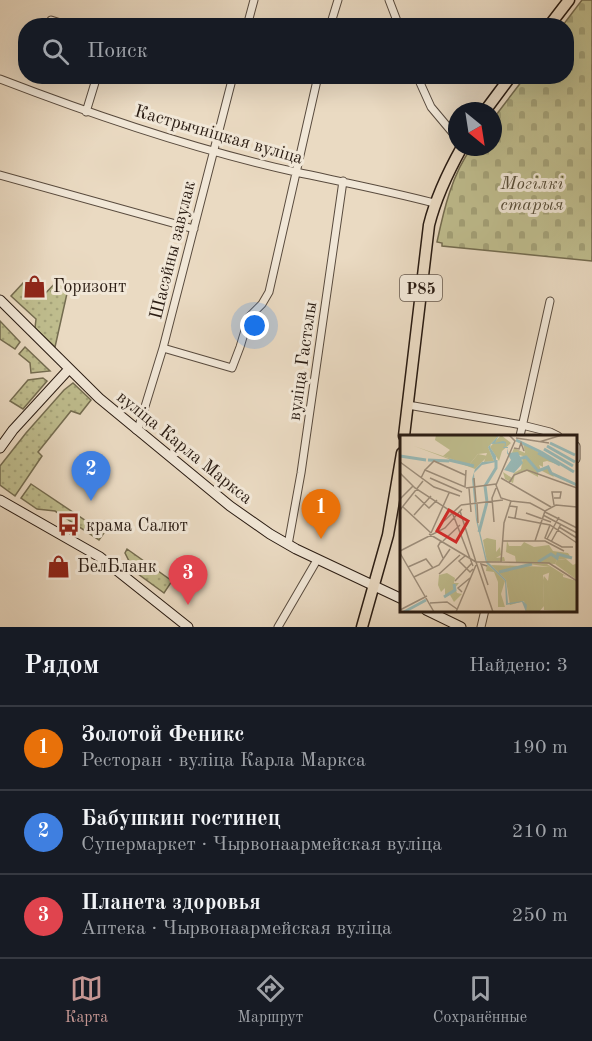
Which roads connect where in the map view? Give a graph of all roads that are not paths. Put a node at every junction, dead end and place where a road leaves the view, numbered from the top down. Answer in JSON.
{"nodes":[{"id":1,"x":254,"y":0,"type":"edge"},
{"id":2,"x":338,"y":0,"type":"edge"},
{"id":3,"x":389,"y":0,"type":"edge"},
{"id":4,"x":568,"y":0,"type":"edge"},
{"id":5,"x":249,"y":18,"type":"edge"},
{"id":6,"x":332,"y":18,"type":"edge"},
{"id":7,"x":396,"y":18,"type":"edge"},
{"id":8,"x":555,"y":18,"type":"edge"},
{"id":9,"x":0,"y":79,"type":"edge"},
{"id":10,"x":95,"y":84,"type":"edge"},
{"id":11,"x":231,"y":84,"type":"edge"},
{"id":12,"x":316,"y":84,"type":"edge"},
{"id":13,"x":421,"y":84,"type":"edge"},
{"id":14,"x":505,"y":84,"type":"edge"},
{"id":15,"x":492,"y":102,"type":"edge"},
{"id":16,"x":86,"y":112,"type":"junction"},
{"id":17,"x":448,"y":127,"type":"edge"},
{"id":18,"x":213,"y":150,"type":"junction"},
{"id":19,"x":457,"y":156,"type":"edge"},
{"id":20,"x":296,"y":172,"type":"junction"},
{"id":21,"x":0,"y":175,"type":"edge"},
{"id":22,"x":343,"y":181,"type":"junction"},
{"id":23,"x":434,"y":203,"type":"junction"},
{"id":24,"x":194,"y":229,"type":"junction"},
{"id":25,"x":0,"y":300,"type":"edge"},
{"id":26,"x":550,"y":301,"type":"dead end"},
{"id":27,"x":163,"y":348,"type":"junction"},
{"id":28,"x":69,"y":369,"type":"junction"},
{"id":29,"x":408,"y":405,"type":"junction"},
{"id":30,"x":522,"y":425,"type":"junction"},
{"id":31,"x":136,"y":430,"type":"junction"},
{"id":32,"x":404,"y":435,"type":"edge"},
{"id":33,"x":520,"y":435,"type":"edge"},
{"id":34,"x":556,"y":435,"type":"edge"},
{"id":35,"x":0,"y":448,"type":"edge"},
{"id":36,"x":399,"y":488,"type":"edge"},
{"id":37,"x":1,"y":502,"type":"edge"},
{"id":38,"x":288,"y":545,"type":"junction"},
{"id":39,"x":317,"y":560,"type":"junction"},
{"id":40,"x":374,"y":587,"type":"junction"},
{"id":41,"x":400,"y":598,"type":"edge"},
{"id":42,"x":430,"y":612,"type":"edge"},
{"id":43,"x":485,"y":612,"type":"edge"},
{"id":44,"x":188,"y":627,"type":"edge"},
{"id":45,"x":278,"y":627,"type":"edge"},
{"id":46,"x":362,"y":627,"type":"edge"},
{"id":47,"x":461,"y":627,"type":"edge"},
{"id":48,"x":481,"y":627,"type":"edge"}],
"edges":[{"from":1,"to":5,"type":"street"},
{"from":2,"to":6,"type":"street"},
{"from":3,"to":7,"type":"street"},
{"from":4,"to":8,"type":"main road"},
{"from":9,"to":16,"type":"street","name":"Кастрычніцкая вуліца"},
{"from":10,"to":16,"type":"street"},
{"from":11,"to":18,"type":"street","name":"Шасэйны завулак"},
{"from":12,"to":20,"type":"street"},
{"from":13,"to":17,"type":"street"},
{"from":14,"to":15,"type":"main road"},
{"from":16,"to":18,"type":"street","name":"Кастрычніцкая вуліца"},
{"from":18,"to":20,"type":"street","name":"Кастрычніцкая вуліца"},
{"from":18,"to":24,"type":"street","name":"Шасэйны завулак"},
{"from":19,"to":23,"type":"main road","number":"Р85"},
{"from":20,"to":22,"type":"street","name":"Кастрычніцкая вуліца"},
{"from":20,"to":27,"type":"street"},
{"from":21,"to":24,"type":"street"},
{"from":22,"to":23,"type":"street","name":"Кастрычніцкая вуліца"},
{"from":22,"to":38,"type":"street","name":"вуліца Гастэлы"},
{"from":23,"to":29,"type":"main road","number":"Р85"},
{"from":24,"to":27,"type":"street","name":"Шасэйны завулак"},
{"from":25,"to":28,"type":"street","name":"вуліца Карла Маркса"},
{"from":26,"to":30,"type":"street"},
{"from":27,"to":31,"type":"street","name":"Шасэйны завулак"},
{"from":28,"to":31,"type":"street","name":"вуліца Карла Маркса"},
{"from":28,"to":35,"type":"street"},
{"from":29,"to":30,"type":"street"},
{"from":29,"to":32,"type":"main road","number":"Р85"},
{"from":30,"to":33,"type":"street"},
{"from":30,"to":34,"type":"street"},
{"from":31,"to":38,"type":"street","name":"вуліца Карла Маркса"},
{"from":36,"to":40,"type":"main road"},
{"from":37,"to":44,"type":"street"},
{"from":38,"to":39,"type":"street","name":"вуліца Карла Маркса"},
{"from":39,"to":40,"type":"street","name":"вуліца Карла Маркса"},
{"from":39,"to":45,"type":"street"},
{"from":40,"to":41,"type":"street","name":"вуліца Карла Маркса"},
{"from":40,"to":46,"type":"main road"},
{"from":42,"to":47,"type":"street"},
{"from":43,"to":48,"type":"street"}]}
